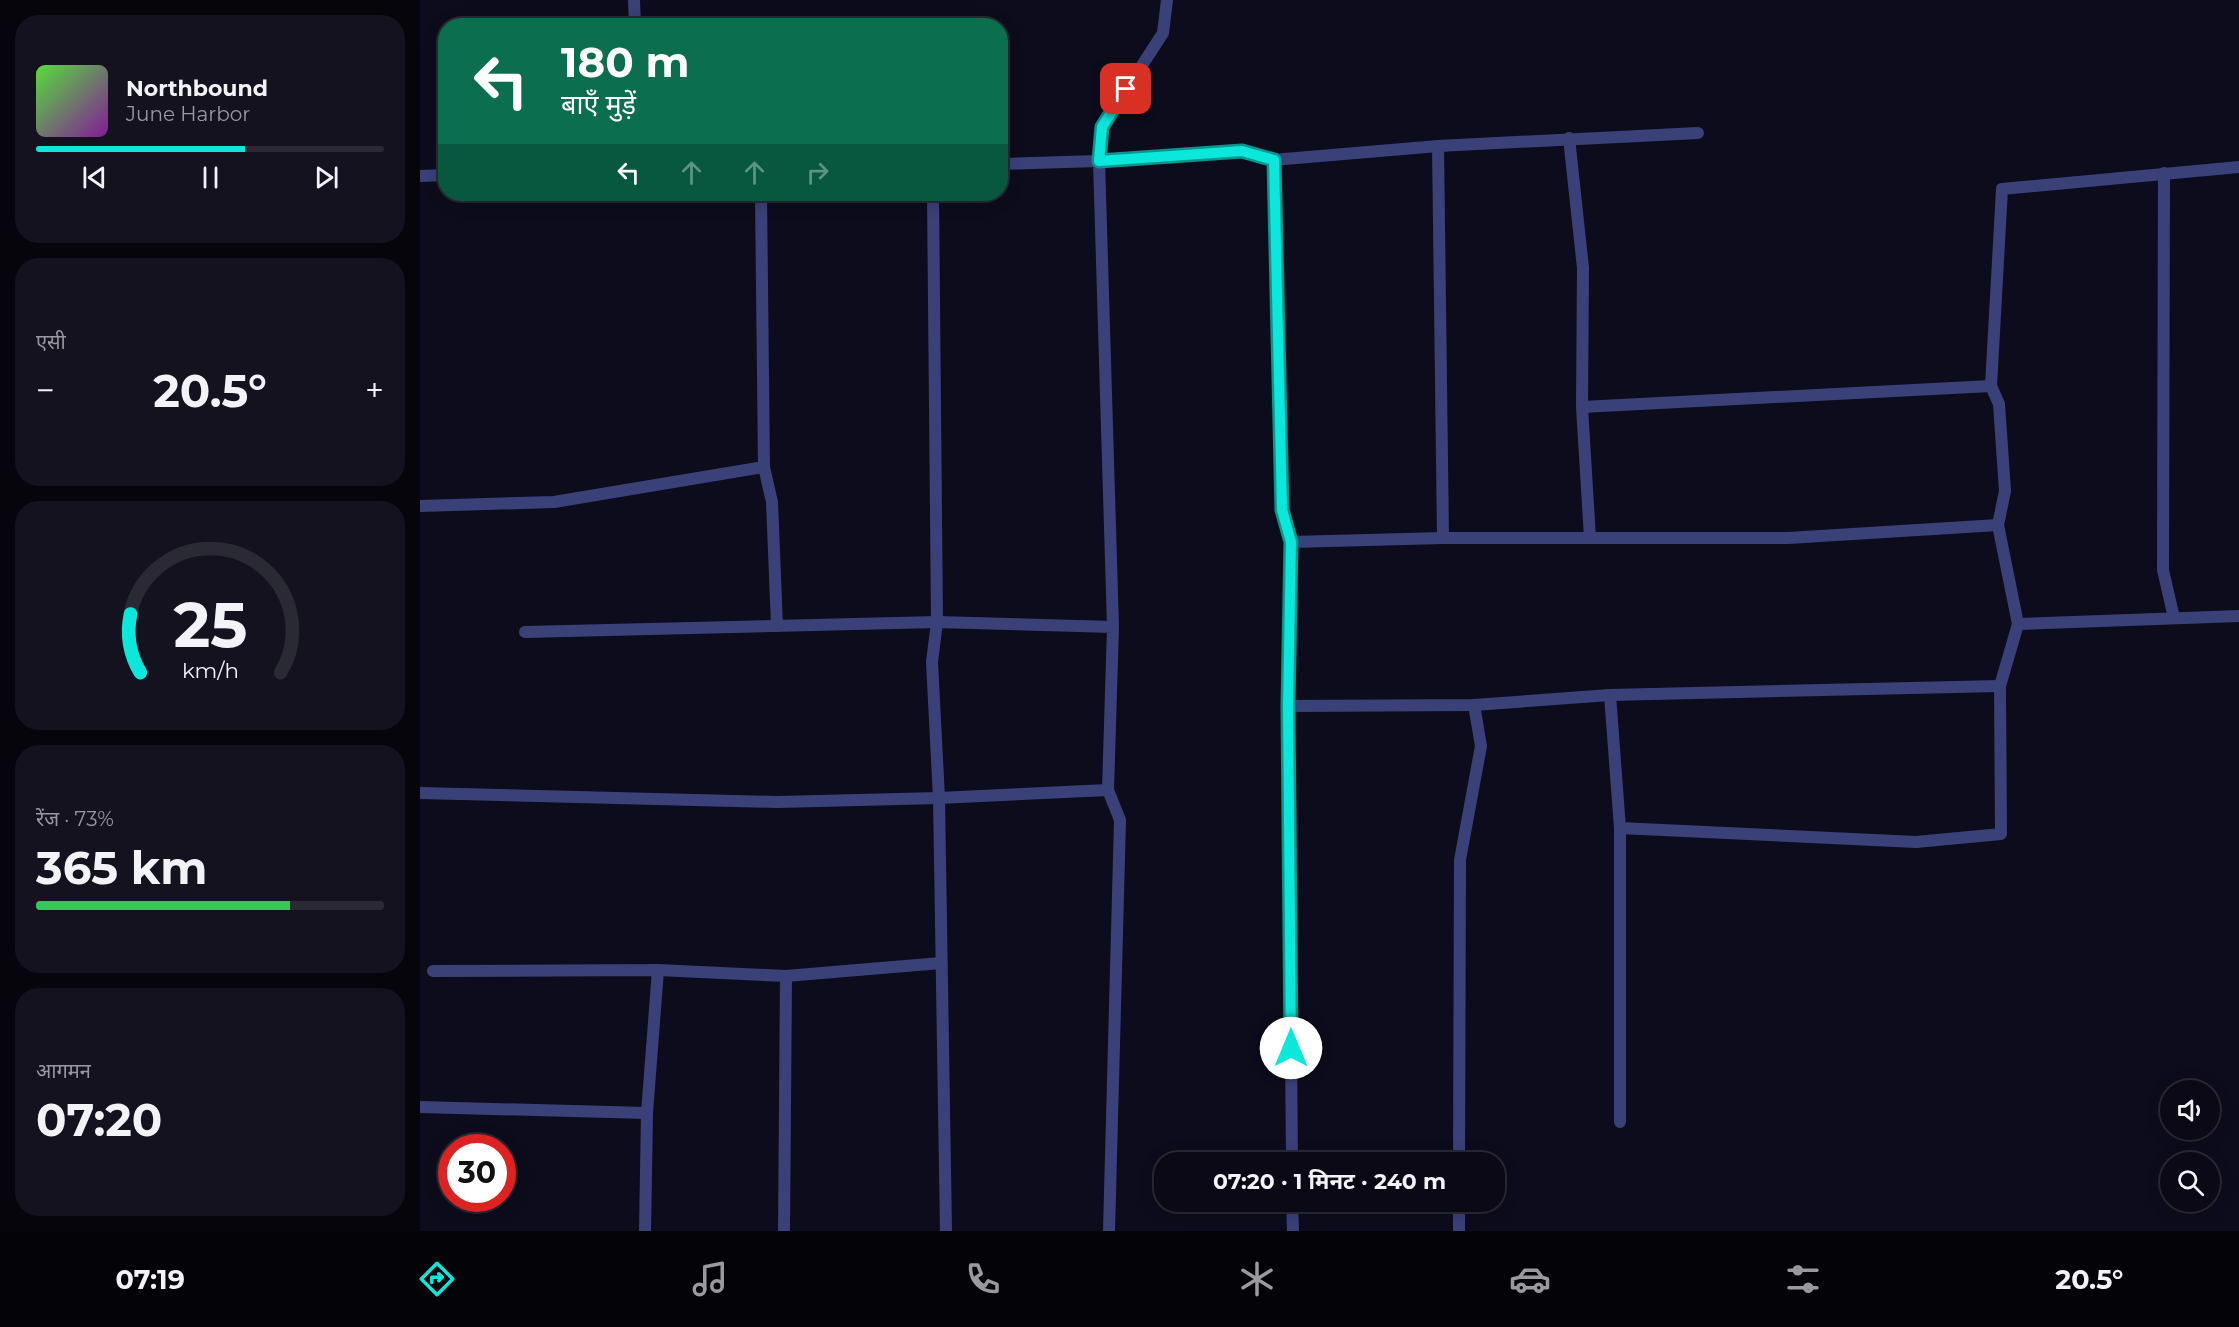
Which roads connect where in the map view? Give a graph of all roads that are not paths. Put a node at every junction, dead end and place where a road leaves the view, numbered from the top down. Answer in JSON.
{"nodes":[{"id":1,"x":634,"y":0,"type":"edge"},
{"id":2,"x":1167,"y":0,"type":"edge"},
{"id":3,"x":635,"y":18,"type":"edge"},
{"id":4,"x":1698,"y":133,"type":"dead end"},
{"id":5,"x":1569,"y":138,"type":"junction"},
{"id":6,"x":1438,"y":146,"type":"junction"},
{"id":7,"x":1274,"y":160,"type":"junction"},
{"id":8,"x":1099,"y":161,"type":"junction"},
{"id":9,"x":1008,"y":164,"type":"edge"},
{"id":10,"x":2239,"y":167,"type":"edge"},
{"id":11,"x":2164,"y":173,"type":"junction"},
{"id":12,"x":438,"y":175,"type":"edge"},
{"id":13,"x":420,"y":176,"type":"edge"},
{"id":14,"x":761,"y":201,"type":"edge"},
{"id":15,"x":933,"y":201,"type":"edge"},
{"id":16,"x":1991,"y":386,"type":"junction"},
{"id":17,"x":1582,"y":406,"type":"junction"},
{"id":18,"x":764,"y":466,"type":"junction"},
{"id":19,"x":420,"y":506,"type":"edge"},
{"id":20,"x":1998,"y":525,"type":"junction"},
{"id":21,"x":1590,"y":537,"type":"junction"},
{"id":22,"x":1443,"y":538,"type":"junction"},
{"id":23,"x":1291,"y":542,"type":"junction"},
{"id":24,"x":2239,"y":616,"type":"edge"},
{"id":25,"x":2174,"y":618,"type":"junction"},
{"id":26,"x":936,"y":622,"type":"junction"},
{"id":27,"x":2018,"y":624,"type":"junction"},
{"id":28,"x":777,"y":626,"type":"junction"},
{"id":29,"x":1113,"y":627,"type":"junction"},
{"id":30,"x":525,"y":632,"type":"dead end"},
{"id":31,"x":2000,"y":686,"type":"junction"},
{"id":32,"x":1610,"y":695,"type":"junction"},
{"id":33,"x":1474,"y":705,"type":"junction"},
{"id":34,"x":1288,"y":706,"type":"junction"},
{"id":35,"x":1108,"y":790,"type":"junction"},
{"id":36,"x":420,"y":793,"type":"edge"},
{"id":37,"x":939,"y":798,"type":"junction"},
{"id":38,"x":1620,"y":828,"type":"junction"},
{"id":39,"x":941,"y":963,"type":"junction"},
{"id":40,"x":658,"y":970,"type":"junction"},
{"id":41,"x":434,"y":971,"type":"dead end"},
{"id":42,"x":786,"y":976,"type":"junction"},
{"id":43,"x":420,"y":1107,"type":"edge"},
{"id":44,"x":647,"y":1113,"type":"junction"},
{"id":45,"x":1620,"y":1122,"type":"dead end"},
{"id":46,"x":1292,"y":1152,"type":"edge"},
{"id":47,"x":1459,"y":1152,"type":"edge"},
{"id":48,"x":1292,"y":1212,"type":"edge"},
{"id":49,"x":1459,"y":1212,"type":"edge"},
{"id":50,"x":645,"y":1231,"type":"edge"},
{"id":51,"x":784,"y":1231,"type":"edge"},
{"id":52,"x":946,"y":1231,"type":"edge"},
{"id":53,"x":1109,"y":1231,"type":"edge"},
{"id":54,"x":1293,"y":1231,"type":"edge"},
{"id":55,"x":1459,"y":1231,"type":"edge"}],
"edges":[{"from":1,"to":3,"type":"street"},
{"from":2,"to":8,"type":"street"},
{"from":4,"to":5,"type":"street"},
{"from":5,"to":6,"type":"street"},
{"from":5,"to":17,"type":"street"},
{"from":6,"to":7,"type":"street"},
{"from":6,"to":22,"type":"street"},
{"from":7,"to":8,"type":"street"},
{"from":7,"to":23,"type":"street"},
{"from":8,"to":9,"type":"street"},
{"from":8,"to":29,"type":"street"},
{"from":10,"to":11,"type":"street"},
{"from":11,"to":16,"type":"street"},
{"from":11,"to":25,"type":"street"},
{"from":12,"to":13,"type":"street"},
{"from":14,"to":18,"type":"street"},
{"from":15,"to":26,"type":"street"},
{"from":16,"to":17,"type":"street"},
{"from":16,"to":20,"type":"street"},
{"from":17,"to":21,"type":"street"},
{"from":18,"to":19,"type":"street"},
{"from":18,"to":28,"type":"street"},
{"from":20,"to":21,"type":"street"},
{"from":20,"to":27,"type":"street"},
{"from":21,"to":22,"type":"street"},
{"from":22,"to":23,"type":"street"},
{"from":23,"to":34,"type":"street"},
{"from":24,"to":25,"type":"street"},
{"from":25,"to":27,"type":"street"},
{"from":26,"to":28,"type":"street"},
{"from":26,"to":29,"type":"street"},
{"from":26,"to":37,"type":"street"},
{"from":27,"to":31,"type":"street"},
{"from":28,"to":30,"type":"street"},
{"from":29,"to":35,"type":"street"},
{"from":31,"to":32,"type":"street"},
{"from":31,"to":38,"type":"street"},
{"from":32,"to":33,"type":"street"},
{"from":32,"to":38,"type":"street"},
{"from":33,"to":34,"type":"street"},
{"from":33,"to":47,"type":"street"},
{"from":34,"to":46,"type":"street"},
{"from":35,"to":37,"type":"street"},
{"from":35,"to":53,"type":"street"},
{"from":36,"to":37,"type":"street"},
{"from":37,"to":39,"type":"street"},
{"from":38,"to":45,"type":"street"},
{"from":39,"to":42,"type":"street"},
{"from":39,"to":52,"type":"street"},
{"from":40,"to":41,"type":"street"},
{"from":40,"to":42,"type":"street"},
{"from":40,"to":44,"type":"street"},
{"from":42,"to":51,"type":"street"},
{"from":43,"to":44,"type":"street"},
{"from":44,"to":50,"type":"street"},
{"from":48,"to":54,"type":"street"},
{"from":49,"to":55,"type":"street"}]}
